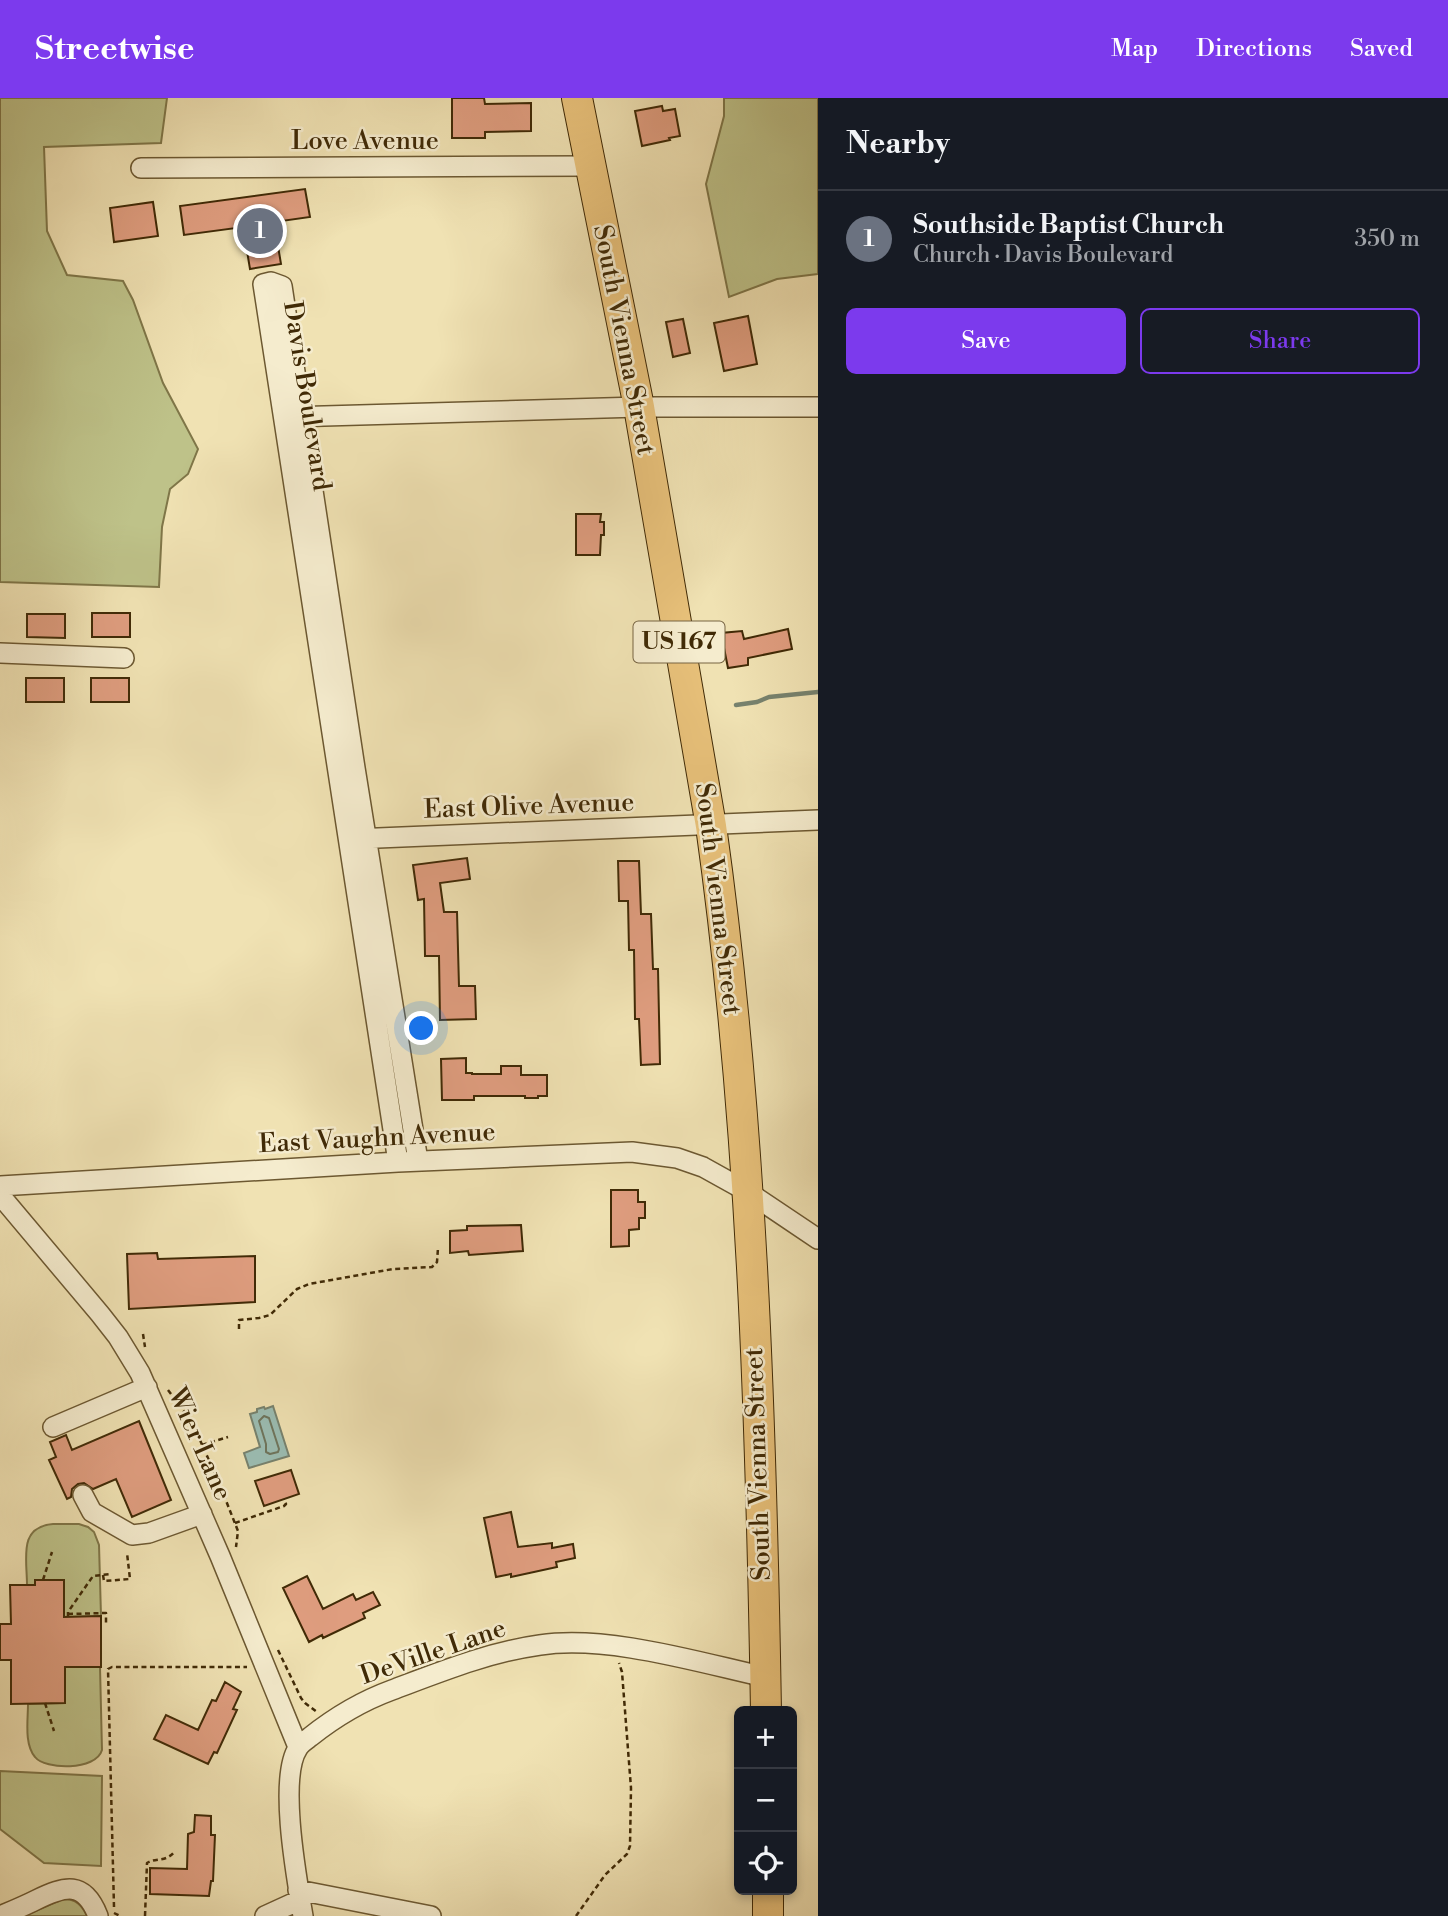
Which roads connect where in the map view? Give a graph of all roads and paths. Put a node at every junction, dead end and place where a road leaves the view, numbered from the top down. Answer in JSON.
{"nodes":[{"id":1,"x":576,"y":98,"type":"edge"},
{"id":2,"x":590,"y":166,"type":"junction"},
{"id":3,"x":141,"y":168,"type":"dead end"},
{"id":4,"x":639,"y":407,"type":"junction"},
{"id":5,"x":818,"y":407,"type":"edge"},
{"id":6,"x":293,"y":417,"type":"junction"},
{"id":7,"x":0,"y":653,"type":"edge"},
{"id":8,"x":124,"y":658,"type":"dead end"},
{"id":9,"x":818,"y":820,"type":"edge"},
{"id":10,"x":711,"y":826,"type":"junction"},
{"id":11,"x":358,"y":839,"type":"junction"},
{"id":12,"x":408,"y":1162,"type":"junction"},
{"id":13,"x":0,"y":1186,"type":"edge"},
{"id":14,"x":748,"y":1192,"type":"junction"},
{"id":15,"x":0,"y":1195,"type":"edge"},
{"id":16,"x":818,"y":1239,"type":"edge"},
{"id":17,"x":438,"y":1248,"type":"dead end"},
{"id":18,"x":239,"y":1329,"type":"dead end"},
{"id":19,"x":143,"y":1334,"type":"dead end"},
{"id":20,"x":147,"y":1353,"type":"dead end"},
{"id":21,"x":146,"y":1387,"type":"junction"},
{"id":22,"x":168,"y":1389,"type":"dead end"},
{"id":23,"x":53,"y":1427,"type":"dead end"},
{"id":24,"x":228,"y":1437,"type":"dead end"},
{"id":25,"x":202,"y":1446,"type":"junction"},
{"id":26,"x":83,"y":1495,"type":"dead end"},
{"id":27,"x":284,"y":1499,"type":"dead end"},
{"id":28,"x":202,"y":1514,"type":"junction"},
{"id":29,"x":235,"y":1523,"type":"junction"},
{"id":30,"x":52,"y":1552,"type":"dead end"},
{"id":31,"x":127,"y":1552,"type":"dead end"},
{"id":32,"x":235,"y":1552,"type":"dead end"},
{"id":33,"x":111,"y":1574,"type":"dead end"},
{"id":34,"x":103,"y":1575,"type":"junction"},
{"id":35,"x":43,"y":1580,"type":"dead end"},
{"id":36,"x":106,"y":1623,"type":"dead end"},
{"id":37,"x":274,"y":1647,"type":"dead end"},
{"id":38,"x":615,"y":1659,"type":"dead end"},
{"id":39,"x":248,"y":1667,"type":"dead end"},
{"id":40,"x":765,"y":1677,"type":"junction"},
{"id":41,"x":45,"y":1703,"type":"dead end"},
{"id":42,"x":765,"y":1706,"type":"edge"},
{"id":43,"x":323,"y":1713,"type":"dead end"},
{"id":44,"x":54,"y":1731,"type":"dead end"},
{"id":45,"x":298,"y":1747,"type":"junction"},
{"id":46,"x":175,"y":1852,"type":"dead end"},
{"id":47,"x":768,"y":1895,"type":"edge"},
{"id":48,"x":301,"y":1902,"type":"edge"},
{"id":49,"x":109,"y":1915,"type":"edge"},
{"id":50,"x":0,"y":1916,"type":"edge"},
{"id":51,"x":120,"y":1916,"type":"edge"},
{"id":52,"x":145,"y":1916,"type":"edge"},
{"id":53,"x":265,"y":1916,"type":"edge"},
{"id":54,"x":431,"y":1916,"type":"edge"},
{"id":55,"x":576,"y":1916,"type":"edge"},
{"id":56,"x":768,"y":1916,"type":"edge"}],
"edges":[{"from":1,"to":2,"type":"highway","name":"South Vienna Street","number":"US 167"},
{"from":2,"to":3,"type":"street","name":"Love Avenue"},
{"from":2,"to":4,"type":"highway","name":"South Vienna Street","number":"US 167"},
{"from":4,"to":5,"type":"street"},
{"from":4,"to":6,"type":"street"},
{"from":4,"to":10,"type":"highway","name":"South Vienna Street","number":"US 167"},
{"from":6,"to":6,"type":"street","name":"Davis Boulevard"},
{"from":6,"to":11,"type":"street","name":"Davis Boulevard"},
{"from":7,"to":8,"type":"street"},
{"from":9,"to":10,"type":"street","name":"East Olive Avenue"},
{"from":10,"to":11,"type":"street","name":"East Olive Avenue"},
{"from":10,"to":14,"type":"highway","name":"South Vienna Street","number":"US 167"},
{"from":11,"to":12,"type":"street","name":"Davis Boulevard"},
{"from":12,"to":13,"type":"street","name":"East Vaughn Avenue"},
{"from":12,"to":14,"type":"street","name":"East Vaughn Avenue"},
{"from":14,"to":16,"type":"street","name":"East Vaughn Avenue"},
{"from":14,"to":40,"type":"highway","name":"South Vienna Street","number":"US 167"},
{"from":15,"to":21,"type":"street","name":"Wier Lane"},
{"from":17,"to":18,"type":"path"},
{"from":19,"to":20,"type":"path"},
{"from":21,"to":23,"type":"street"},
{"from":21,"to":28,"type":"street","name":"Wier Lane"},
{"from":22,"to":25,"type":"path"},
{"from":24,"to":25,"type":"path"},
{"from":25,"to":29,"type":"path"},
{"from":26,"to":28,"type":"street"},
{"from":27,"to":29,"type":"path"},
{"from":28,"to":45,"type":"street","name":"Wier Lane"},
{"from":29,"to":32,"type":"path"},
{"from":30,"to":35,"type":"path"},
{"from":31,"to":34,"type":"path"},
{"from":33,"to":34,"type":"path"},
{"from":34,"to":36,"type":"path"},
{"from":37,"to":43,"type":"path"},
{"from":38,"to":55,"type":"path"},
{"from":39,"to":49,"type":"path"},
{"from":40,"to":42,"type":"highway","name":"South Vienna Street","number":"US 167"},
{"from":40,"to":45,"type":"street","name":"DeVille Lane"},
{"from":41,"to":44,"type":"path"},
{"from":45,"to":48,"type":"street"},
{"from":46,"to":52,"type":"path"},
{"from":47,"to":56,"type":"highway"},
{"from":48,"to":53,"type":"street"},
{"from":48,"to":54,"type":"street"},
{"from":49,"to":50,"type":"street"},
{"from":49,"to":51,"type":"path"}]}
